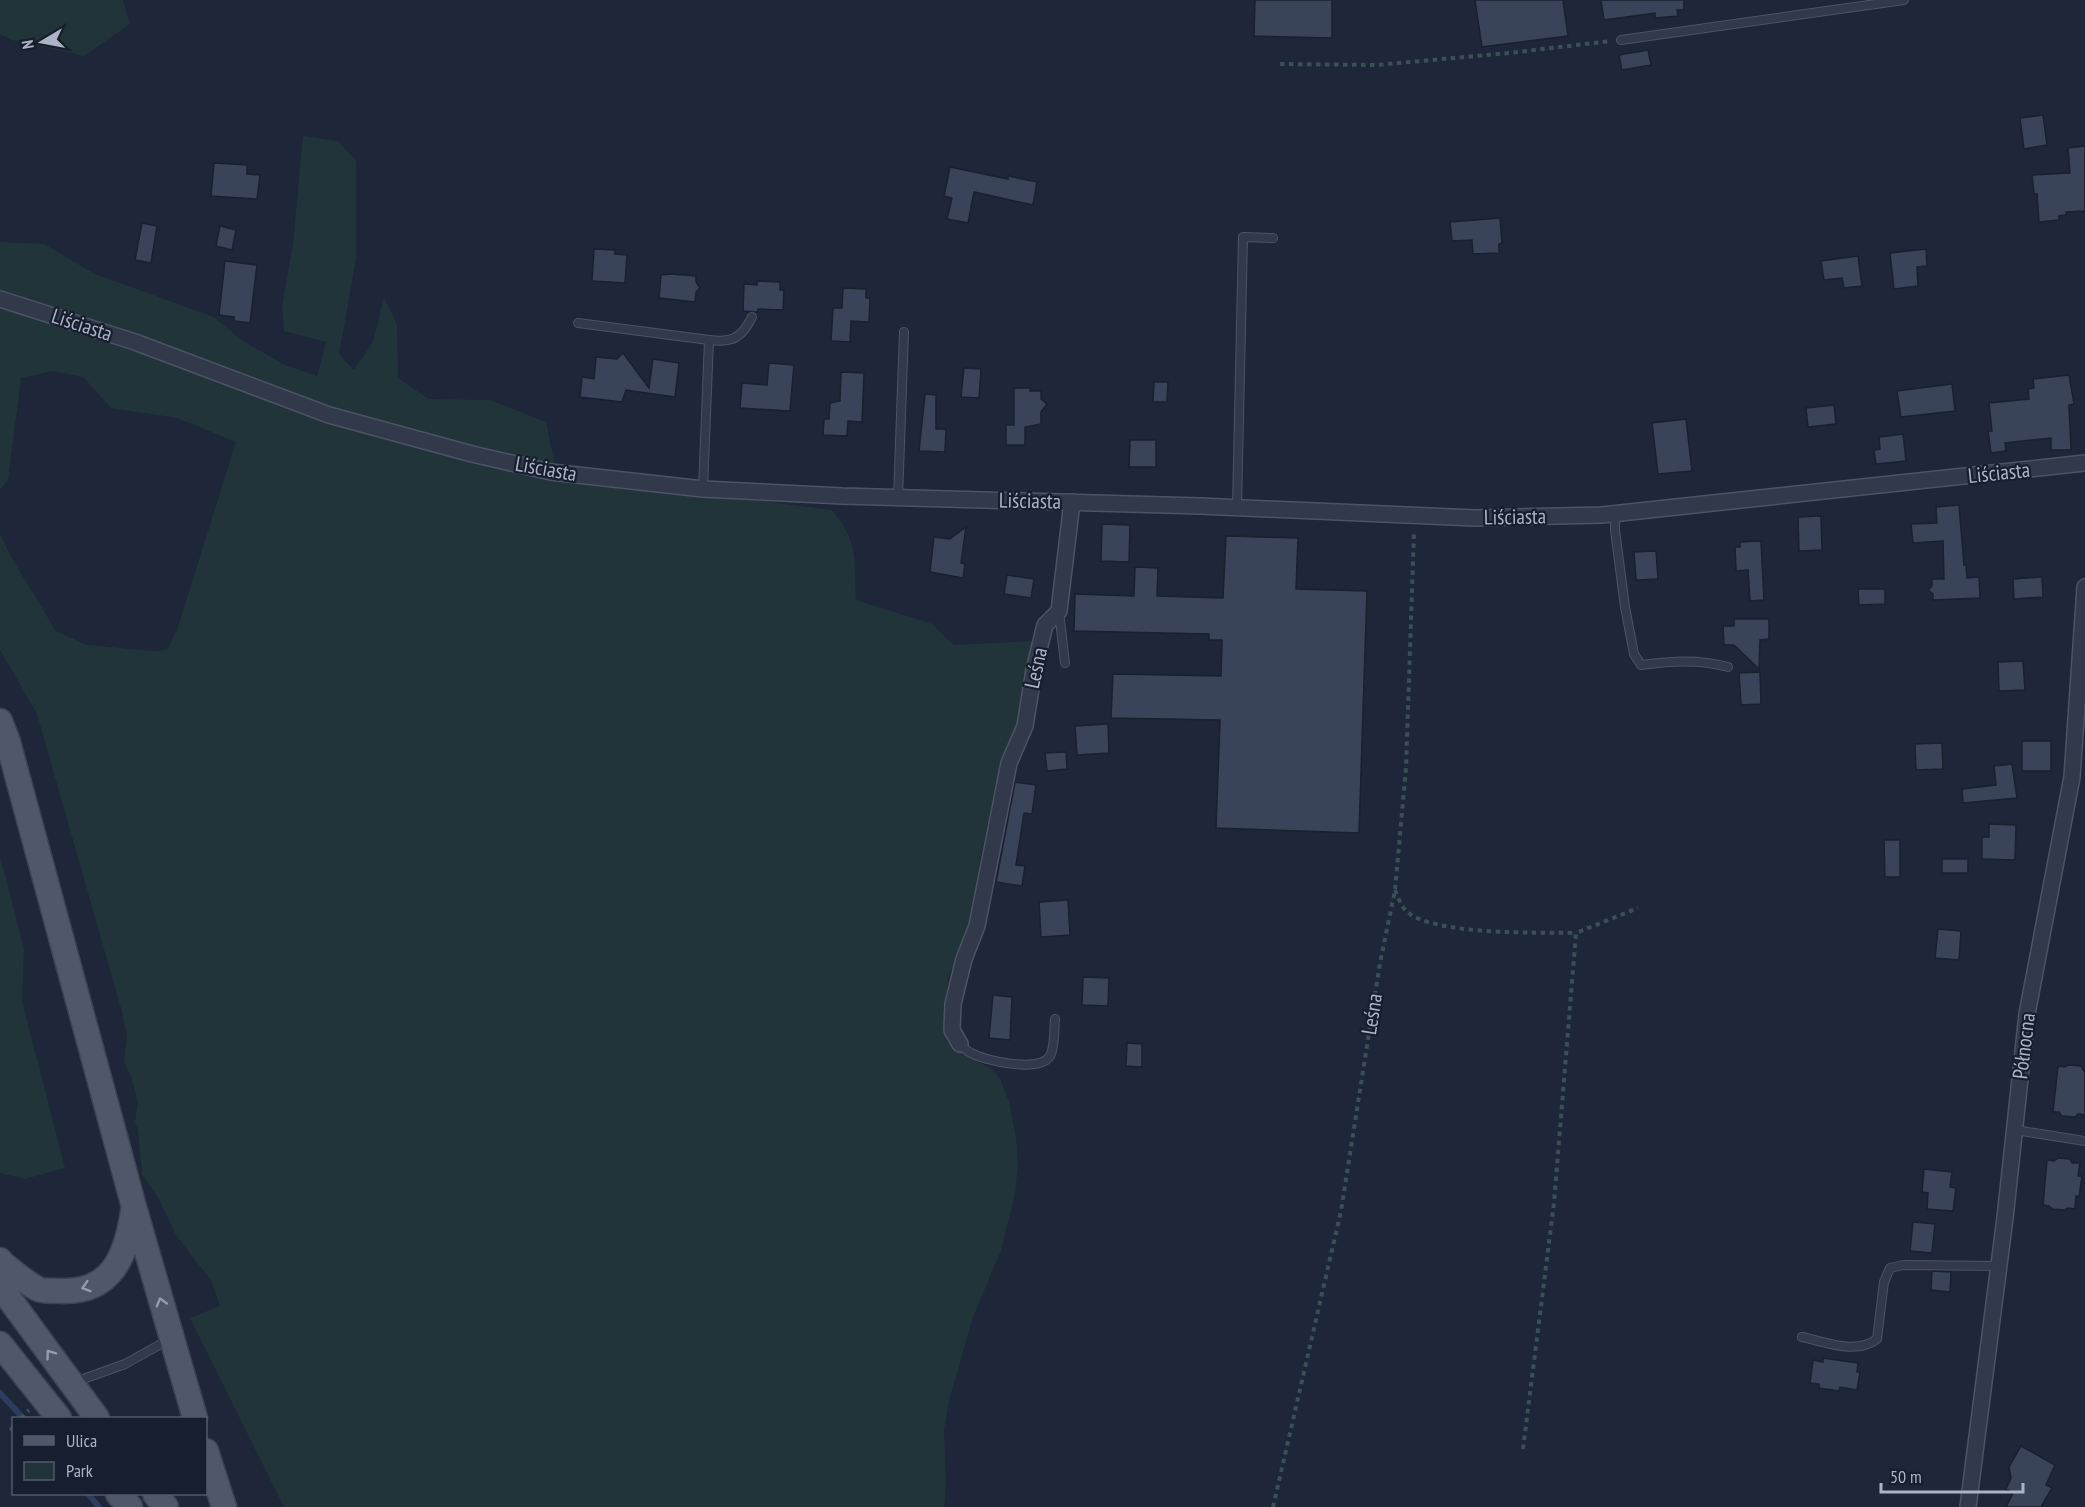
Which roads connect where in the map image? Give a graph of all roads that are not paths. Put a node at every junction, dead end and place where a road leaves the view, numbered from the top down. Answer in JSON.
{"nodes":[{"id":1,"x":1904,"y":0,"type":"edge"},
{"id":2,"x":1621,"y":40,"type":"road end"},
{"id":3,"x":1273,"y":238,"type":"dead end"},
{"id":4,"x":0,"y":299,"type":"edge"},
{"id":5,"x":752,"y":317,"type":"dead end"},
{"id":6,"x":578,"y":323,"type":"dead end"},
{"id":7,"x":904,"y":332,"type":"dead end"},
{"id":8,"x":709,"y":340,"type":"junction"},
{"id":9,"x":2085,"y":463,"type":"edge"},
{"id":10,"x":703,"y":489,"type":"junction"},
{"id":11,"x":898,"y":498,"type":"junction"},
{"id":12,"x":1072,"y":501,"type":"junction"},
{"id":13,"x":1237,"y":507,"type":"junction"},
{"id":14,"x":1615,"y":513,"type":"junction"},
{"id":15,"x":2085,"y":587,"type":"edge"},
{"id":16,"x":1059,"y":611,"type":"junction"},
{"id":17,"x":1065,"y":663,"type":"dead end"},
{"id":18,"x":1728,"y":667,"type":"dead end"},
{"id":19,"x":0,"y":722,"type":"edge"},
{"id":20,"x":1055,"y":1019,"type":"dead end"},
{"id":21,"x":960,"y":1044,"type":"joint"},
{"id":22,"x":2014,"y":1130,"type":"junction"},
{"id":23,"x":2085,"y":1141,"type":"edge"},
{"id":24,"x":134,"y":1207,"type":"junction"},
{"id":25,"x":0,"y":1260,"type":"edge"},
{"id":26,"x":1999,"y":1266,"type":"junction"},
{"id":27,"x":0,"y":1286,"type":"edge"},
{"id":28,"x":1802,"y":1337,"type":"dead end"},
{"id":29,"x":171,"y":1338,"type":"junction"},
{"id":30,"x":0,"y":1344,"type":"edge"},
{"id":31,"x":71,"y":1383,"type":"junction"},
{"id":32,"x":57,"y":1417,"type":"edge"},
{"id":33,"x":96,"y":1417,"type":"edge"},
{"id":34,"x":194,"y":1417,"type":"edge"},
{"id":35,"x":207,"y":1454,"type":"edge"},
{"id":36,"x":119,"y":1495,"type":"edge"},
{"id":37,"x":156,"y":1495,"type":"edge"},
{"id":38,"x":130,"y":1507,"type":"edge"},
{"id":39,"x":166,"y":1507,"type":"edge"},
{"id":40,"x":224,"y":1507,"type":"edge"},
{"id":41,"x":1968,"y":1507,"type":"edge"}],
"edges":[{"from":1,"to":2,"type":"lane"},
{"from":3,"to":13,"type":"lane"},
{"from":4,"to":10,"type":"street","name":"Liściasta"},
{"from":5,"to":8,"type":"lane"},
{"from":6,"to":8,"type":"lane"},
{"from":7,"to":11,"type":"lane"},
{"from":8,"to":10,"type":"lane"},
{"from":9,"to":14,"type":"street","name":"Liściasta"},
{"from":10,"to":11,"type":"street","name":"Liściasta"},
{"from":11,"to":12,"type":"street","name":"Liściasta"},
{"from":12,"to":13,"type":"street","name":"Liściasta"},
{"from":12,"to":16,"type":"street","name":"Leśna"},
{"from":13,"to":14,"type":"street","name":"Liściasta"},
{"from":14,"to":18,"type":"lane"},
{"from":15,"to":22,"type":"street","name":"Północna"},
{"from":16,"to":17,"type":"lane"},
{"from":16,"to":21,"type":"street","name":"Leśna"},
{"from":19,"to":24,"type":"main road"},
{"from":20,"to":21,"type":"lane"},
{"from":22,"to":23,"type":"lane"},
{"from":22,"to":26,"type":"street","name":"Północna"},
{"from":24,"to":25,"type":"main road","one_way":true},
{"from":29,"to":24,"type":"main road","one_way":true},
{"from":26,"to":28,"type":"lane"},
{"from":26,"to":41,"type":"street","name":"Północna"},
{"from":31,"to":27,"type":"main road","one_way":true},
{"from":29,"to":31,"type":"lane"},
{"from":29,"to":34,"type":"main road"},
{"from":30,"to":32,"type":"main road"},
{"from":31,"to":33,"type":"main road"},
{"from":35,"to":40,"type":"main road"},
{"from":36,"to":38,"type":"main road"},
{"from":37,"to":39,"type":"main road"}]}
